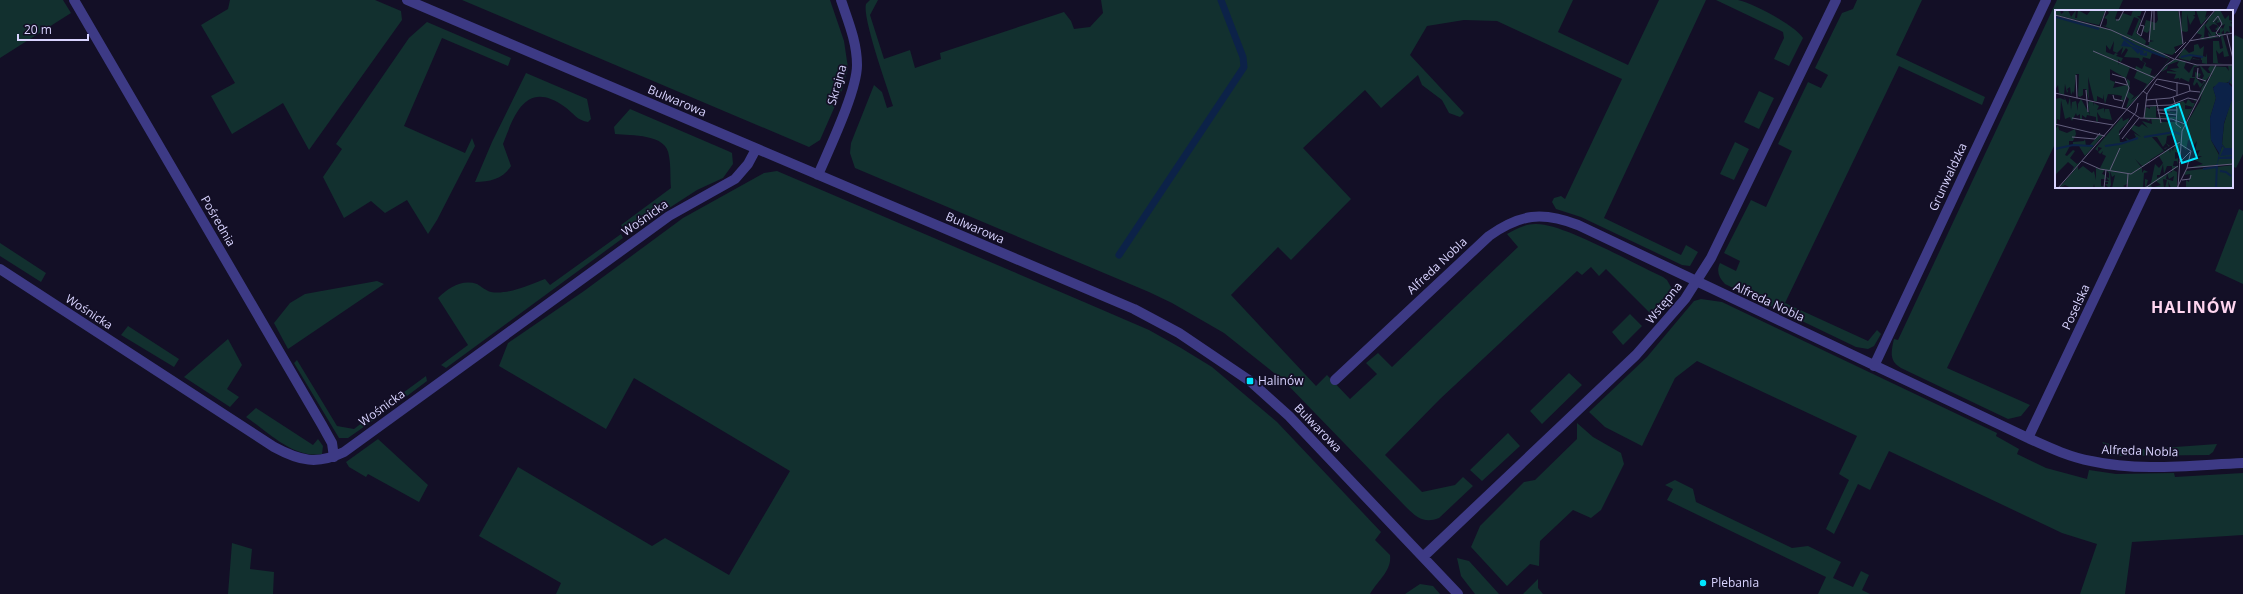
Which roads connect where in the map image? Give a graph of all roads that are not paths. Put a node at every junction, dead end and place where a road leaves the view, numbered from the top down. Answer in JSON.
{"nodes":[{"id":1,"x":74,"y":0,"type":"edge"},
{"id":2,"x":407,"y":0,"type":"edge"},
{"id":3,"x":841,"y":0,"type":"edge"},
{"id":4,"x":1836,"y":0,"type":"edge"},
{"id":5,"x":2046,"y":0,"type":"edge"},
{"id":6,"x":2236,"y":0,"type":"edge"},
{"id":7,"x":2231,"y":10,"type":"edge"},
{"id":8,"x":756,"y":149,"type":"junction"},
{"id":9,"x":818,"y":176,"type":"junction"},
{"id":10,"x":2147,"y":188,"type":"edge"},
{"id":11,"x":0,"y":269,"type":"edge"},
{"id":12,"x":1697,"y":282,"type":"junction"},
{"id":13,"x":1874,"y":366,"type":"junction"},
{"id":14,"x":1335,"y":380,"type":"dead end"},
{"id":15,"x":2028,"y":438,"type":"junction"},
{"id":16,"x":334,"y":457,"type":"junction"},
{"id":17,"x":2243,"y":463,"type":"edge"},
{"id":18,"x":1423,"y":557,"type":"junction"},
{"id":19,"x":1458,"y":594,"type":"edge"}],
"edges":[{"from":1,"to":16,"type":"street","name":"Pośrednia"},
{"from":2,"to":8,"type":"street","name":"Bulwarowa"},
{"from":3,"to":9,"type":"street","name":"Skrajna"},
{"from":4,"to":12,"type":"street","name":"Wstępna"},
{"from":5,"to":13,"type":"street","name":"Grunwaldzka"},
{"from":6,"to":7,"type":"street"},
{"from":8,"to":9,"type":"street","name":"Bulwarowa"},
{"from":8,"to":16,"type":"street","name":"Wośnicka"},
{"from":9,"to":18,"type":"street","name":"Bulwarowa"},
{"from":10,"to":15,"type":"street","name":"Poselska"},
{"from":11,"to":16,"type":"street","name":"Wośnicka"},
{"from":12,"to":13,"type":"street","name":"Alfreda Nobla"},
{"from":12,"to":14,"type":"street","name":"Alfreda Nobla"},
{"from":12,"to":18,"type":"street","name":"Wstępna"},
{"from":13,"to":15,"type":"street","name":"Alfreda Nobla"},
{"from":15,"to":17,"type":"street","name":"Alfreda Nobla"},
{"from":18,"to":19,"type":"street","name":"Bulwarowa"}]}
